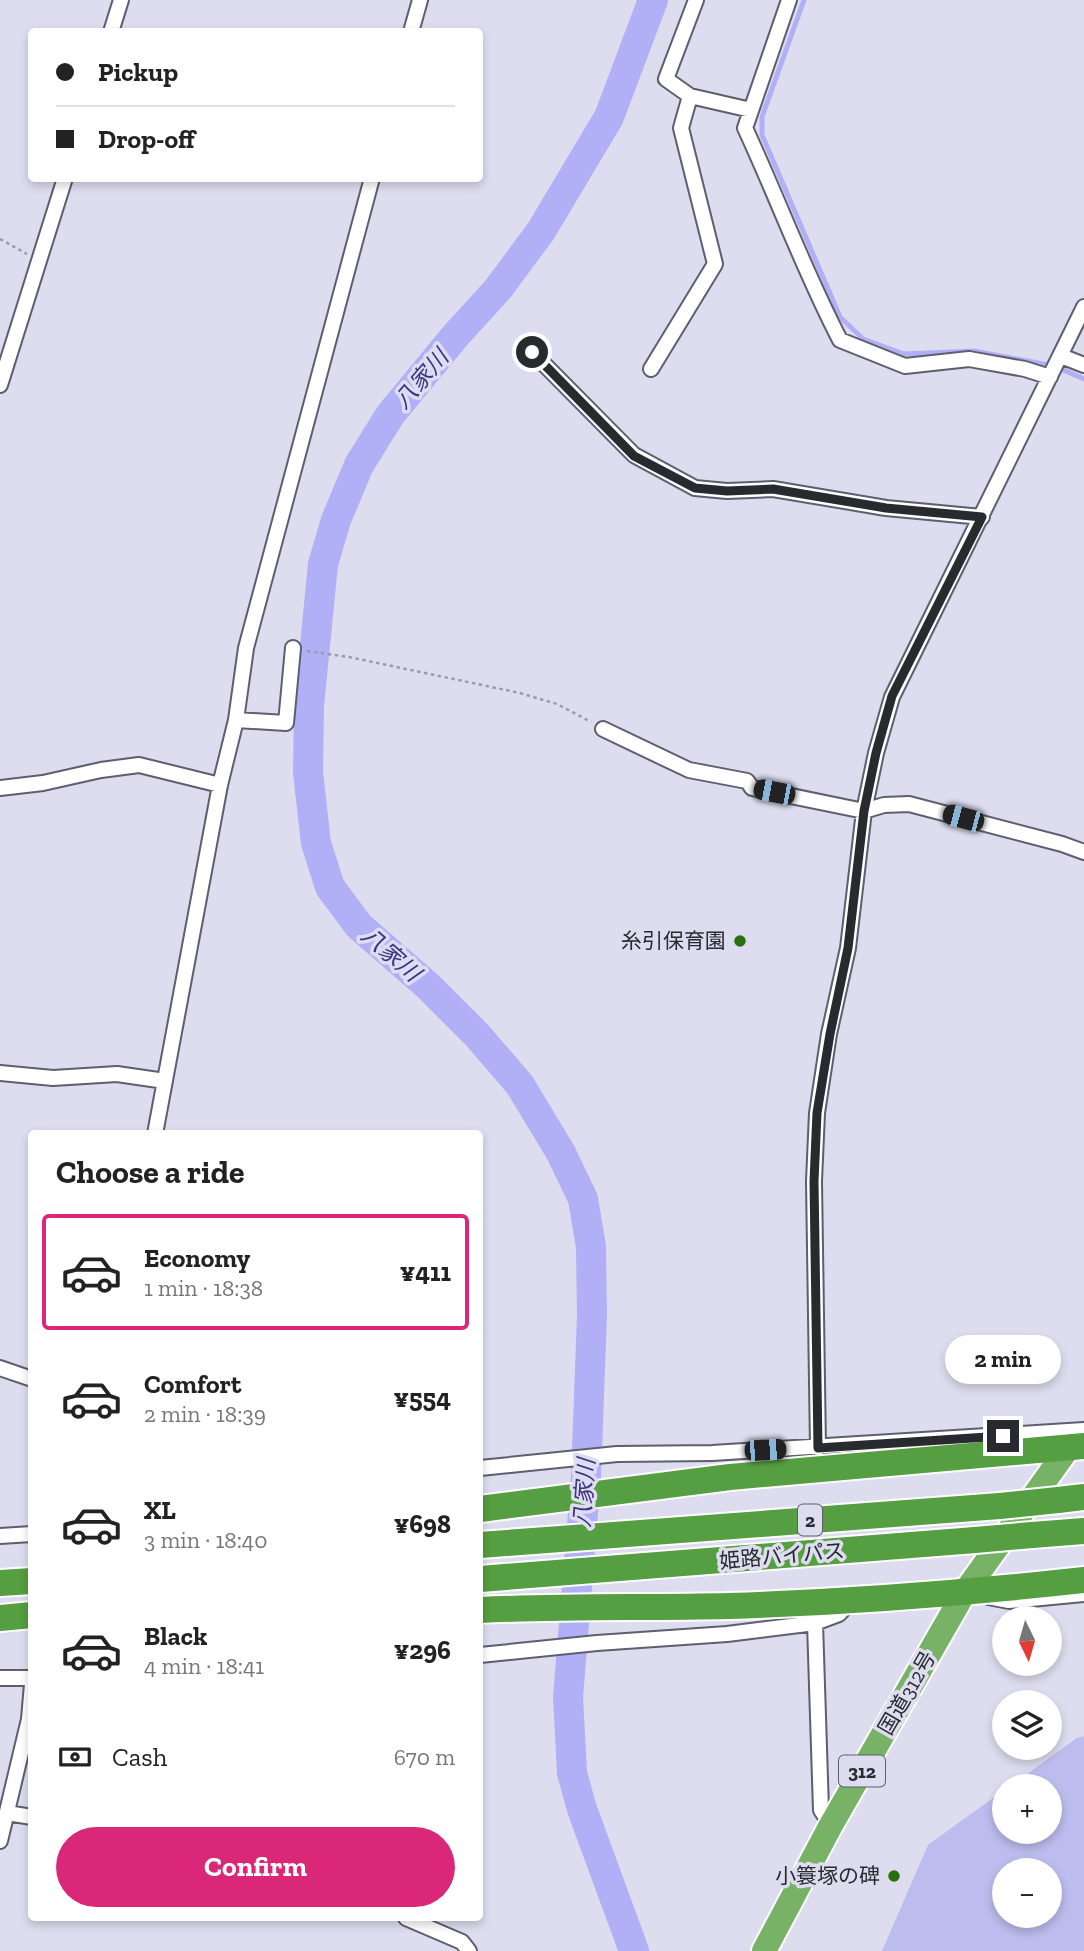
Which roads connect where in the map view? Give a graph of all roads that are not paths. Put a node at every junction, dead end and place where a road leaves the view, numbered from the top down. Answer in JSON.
{"nodes":[{"id":1,"x":121,"y":0,"type":"edge"},
{"id":2,"x":420,"y":0,"type":"edge"},
{"id":3,"x":696,"y":0,"type":"edge"},
{"id":4,"x":789,"y":0,"type":"edge"},
{"id":5,"x":112,"y":28,"type":"edge"},
{"id":6,"x":412,"y":28,"type":"edge"},
{"id":7,"x":690,"y":96,"type":"junction"},
{"id":8,"x":751,"y":110,"type":"junction"},
{"id":9,"x":64,"y":182,"type":"edge"},
{"id":10,"x":371,"y":182,"type":"edge"},
{"id":11,"x":1084,"y":307,"type":"edge"},
{"id":12,"x":532,"y":352,"type":"dead end"},
{"id":13,"x":1061,"y":356,"type":"junction"},
{"id":14,"x":1084,"y":365,"type":"edge"},
{"id":15,"x":652,"y":369,"type":"dead end"},
{"id":16,"x":1050,"y":377,"type":"junction"},
{"id":17,"x":0,"y":384,"type":"edge"},
{"id":18,"x":982,"y":517,"type":"junction"},
{"id":19,"x":293,"y":648,"type":"road end"},
{"id":20,"x":236,"y":720,"type":"junction"},
{"id":21,"x":603,"y":729,"type":"road end"},
{"id":22,"x":220,"y":785,"type":"junction"},
{"id":23,"x":0,"y":788,"type":"edge"},
{"id":24,"x":864,"y":811,"type":"junction"},
{"id":25,"x":1084,"y":852,"type":"edge"},
{"id":26,"x":0,"y":1073,"type":"edge"},
{"id":27,"x":165,"y":1082,"type":"junction"},
{"id":28,"x":156,"y":1130,"type":"edge"},
{"id":29,"x":0,"y":1368,"type":"edge"},
{"id":30,"x":28,"y":1378,"type":"edge"},
{"id":31,"x":1080,"y":1438,"type":"edge"},
{"id":32,"x":818,"y":1448,"type":"junction"},
{"id":33,"x":483,"y":1468,"type":"edge"},
{"id":34,"x":1084,"y":1497,"type":"edge"},
{"id":35,"x":484,"y":1508,"type":"edge"},
{"id":36,"x":1084,"y":1531,"type":"edge"},
{"id":37,"x":28,"y":1534,"type":"edge"},
{"id":38,"x":0,"y":1536,"type":"edge"},
{"id":39,"x":483,"y":1545,"type":"edge"},
{"id":40,"x":483,"y":1579,"type":"edge"},
{"id":41,"x":1084,"y":1580,"type":"edge"},
{"id":42,"x":28,"y":1581,"type":"edge"},
{"id":43,"x":0,"y":1583,"type":"edge"},
{"id":44,"x":964,"y":1593,"type":"junction"},
{"id":45,"x":1084,"y":1594,"type":"edge"},
{"id":46,"x":852,"y":1600,"type":"junction"},
{"id":47,"x":483,"y":1610,"type":"edge"},
{"id":48,"x":28,"y":1615,"type":"edge"},
{"id":49,"x":0,"y":1618,"type":"edge"},
{"id":50,"x":815,"y":1623,"type":"junction"},
{"id":51,"x":483,"y":1655,"type":"edge"},
{"id":52,"x":0,"y":1678,"type":"edge"},
{"id":53,"x":28,"y":1678,"type":"edge"},
{"id":54,"x":28,"y":1723,"type":"edge"},
{"id":55,"x":7,"y":1813,"type":"junction"},
{"id":56,"x":28,"y":1816,"type":"edge"},
{"id":57,"x":831,"y":1825,"type":"junction"},
{"id":58,"x":0,"y":1841,"type":"edge"},
{"id":59,"x":413,"y":1921,"type":"edge"},
{"id":60,"x":469,"y":1951,"type":"edge"},
{"id":61,"x":764,"y":1951,"type":"edge"}],
"edges":[{"from":1,"to":5,"type":"street"},
{"from":2,"to":6,"type":"street"},
{"from":3,"to":7,"type":"street"},
{"from":4,"to":8,"type":"street"},
{"from":7,"to":8,"type":"street"},
{"from":7,"to":15,"type":"street"},
{"from":8,"to":16,"type":"street"},
{"from":9,"to":17,"type":"street"},
{"from":10,"to":20,"type":"street"},
{"from":11,"to":13,"type":"street"},
{"from":12,"to":18,"type":"street"},
{"from":13,"to":14,"type":"street"},
{"from":13,"to":16,"type":"street"},
{"from":16,"to":18,"type":"street"},
{"from":18,"to":24,"type":"street"},
{"from":19,"to":20,"type":"street"},
{"from":20,"to":22,"type":"street"},
{"from":21,"to":24,"type":"street"},
{"from":22,"to":23,"type":"street"},
{"from":22,"to":27,"type":"street"},
{"from":24,"to":25,"type":"street"},
{"from":24,"to":32,"type":"street"},
{"from":26,"to":27,"type":"street"},
{"from":27,"to":28,"type":"street"},
{"from":29,"to":30,"type":"street"},
{"from":31,"to":32,"type":"street"},
{"from":31,"to":35,"type":"highway"},
{"from":31,"to":44,"type":"highway","name":"国道312号","number":"312"},
{"from":32,"to":33,"type":"street"},
{"from":34,"to":39,"type":"highway","name":"姫路バイパス","number":"2","bridge":true},
{"from":36,"to":40,"type":"highway","name":"姫路バイパス","number":"2","bridge":true},
{"from":37,"to":38,"type":"street"},
{"from":41,"to":44,"type":"highway"},
{"from":42,"to":43,"type":"highway"},
{"from":44,"to":45,"type":"street"},
{"from":44,"to":46,"type":"highway"},
{"from":44,"to":57,"type":"highway","name":"国道312号","number":"312"},
{"from":46,"to":47,"type":"highway"},
{"from":46,"to":50,"type":"street"},
{"from":48,"to":49,"type":"highway"},
{"from":50,"to":51,"type":"street"},
{"from":50,"to":57,"type":"street"},
{"from":52,"to":53,"type":"street"},
{"from":54,"to":55,"type":"street"},
{"from":55,"to":56,"type":"street"},
{"from":55,"to":58,"type":"street"},
{"from":57,"to":61,"type":"highway","name":"国道312号","number":"312"},
{"from":59,"to":60,"type":"street"}]}
